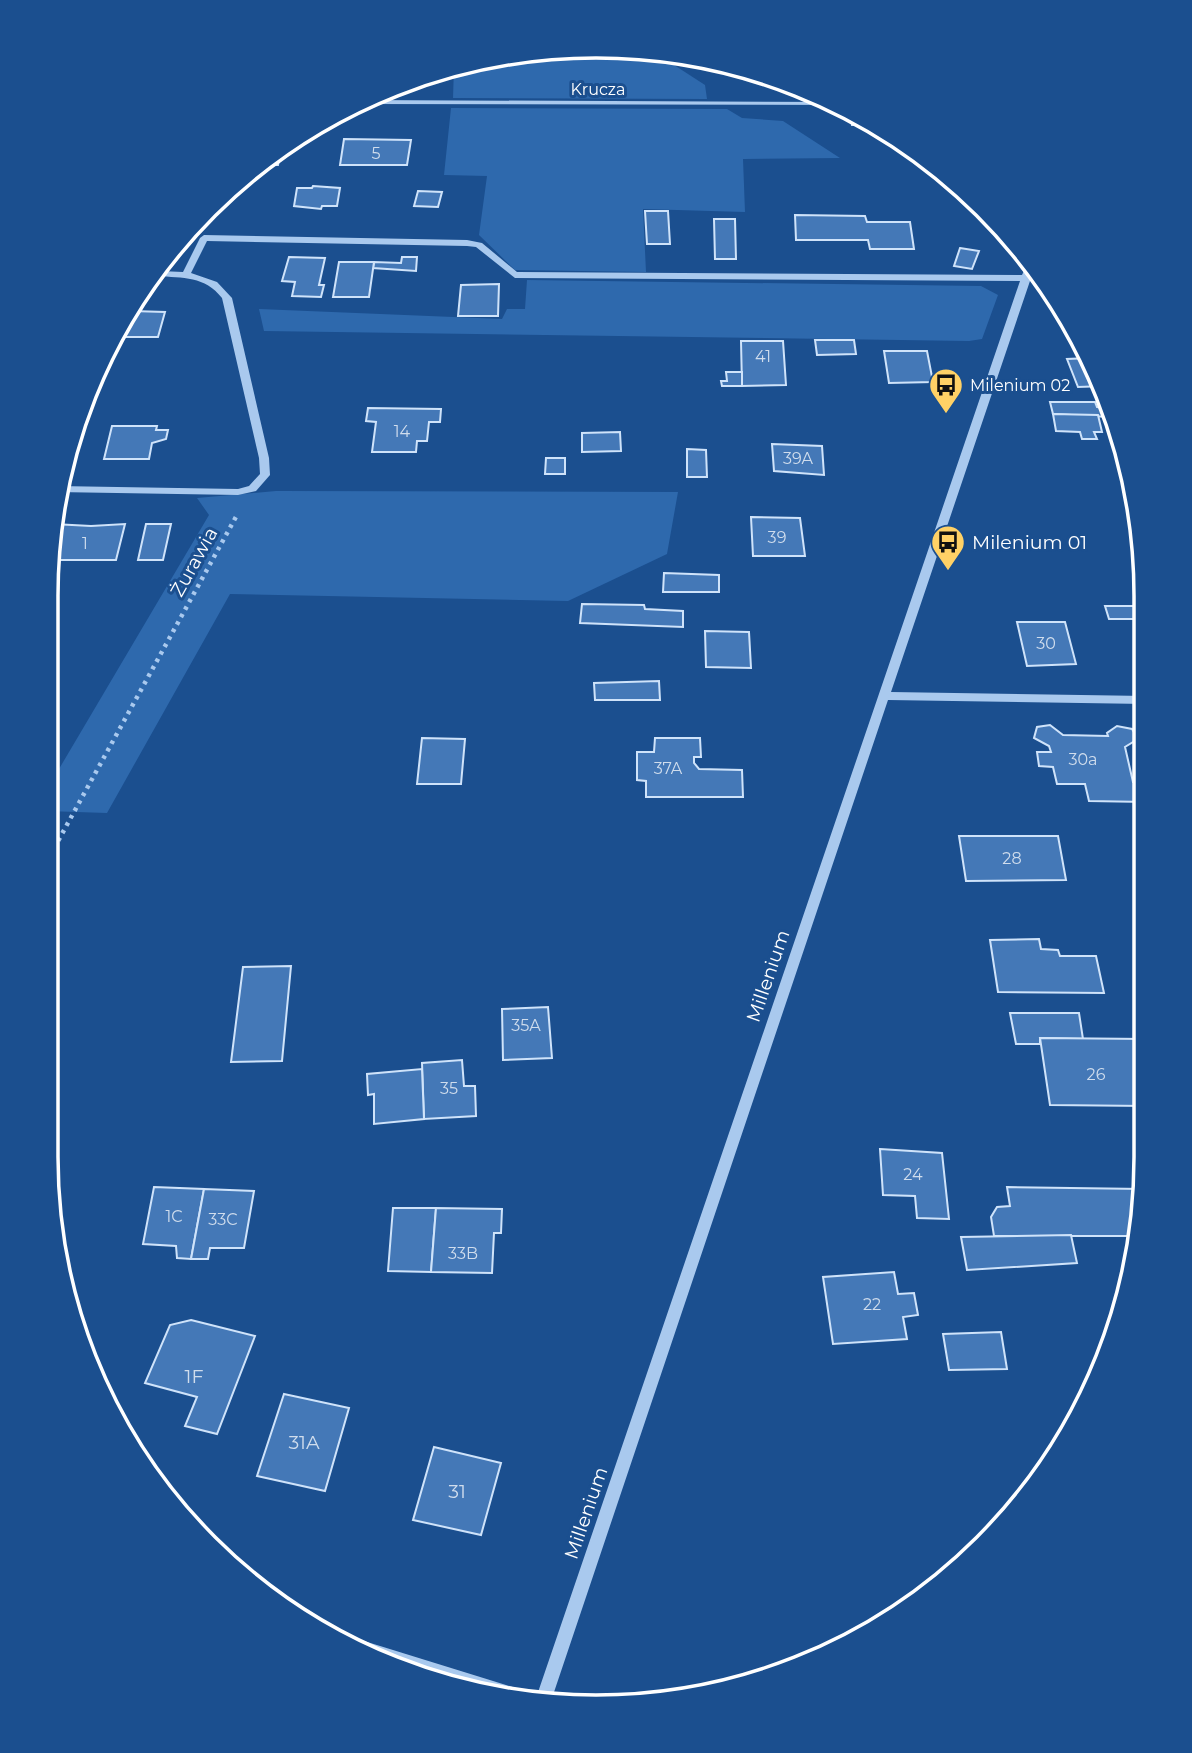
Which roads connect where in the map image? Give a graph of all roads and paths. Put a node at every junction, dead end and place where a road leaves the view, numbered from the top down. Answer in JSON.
{"nodes":[{"id":1,"x":383,"y":102,"type":"edge"},
{"id":2,"x":813,"y":104,"type":"edge"},
{"id":3,"x":165,"y":274,"type":"edge"},
{"id":4,"x":186,"y":274,"type":"junction"},
{"id":5,"x":1027,"y":274,"type":"edge"},
{"id":6,"x":1026,"y":278,"type":"junction"},
{"id":7,"x":68,"y":489,"type":"edge"},
{"id":8,"x":238,"y":492,"type":"junction"},
{"id":9,"x":883,"y":696,"type":"junction"},
{"id":10,"x":1134,"y":700,"type":"edge"},
{"id":11,"x":58,"y":841,"type":"edge"},
{"id":12,"x":545,"y":1693,"type":"edge"}],
"edges":[{"from":1,"to":2,"type":"street","name":"Krucza"},
{"from":3,"to":4,"type":"street"},
{"from":4,"to":6,"type":"street"},
{"from":4,"to":8,"type":"street"},
{"from":5,"to":6,"type":"street","name":"Millenium"},
{"from":6,"to":9,"type":"street","name":"Millenium"},
{"from":7,"to":8,"type":"street"},
{"from":8,"to":11,"type":"path","name":"Żurawia"},
{"from":9,"to":10,"type":"street"},
{"from":9,"to":12,"type":"street","name":"Millenium"}]}
